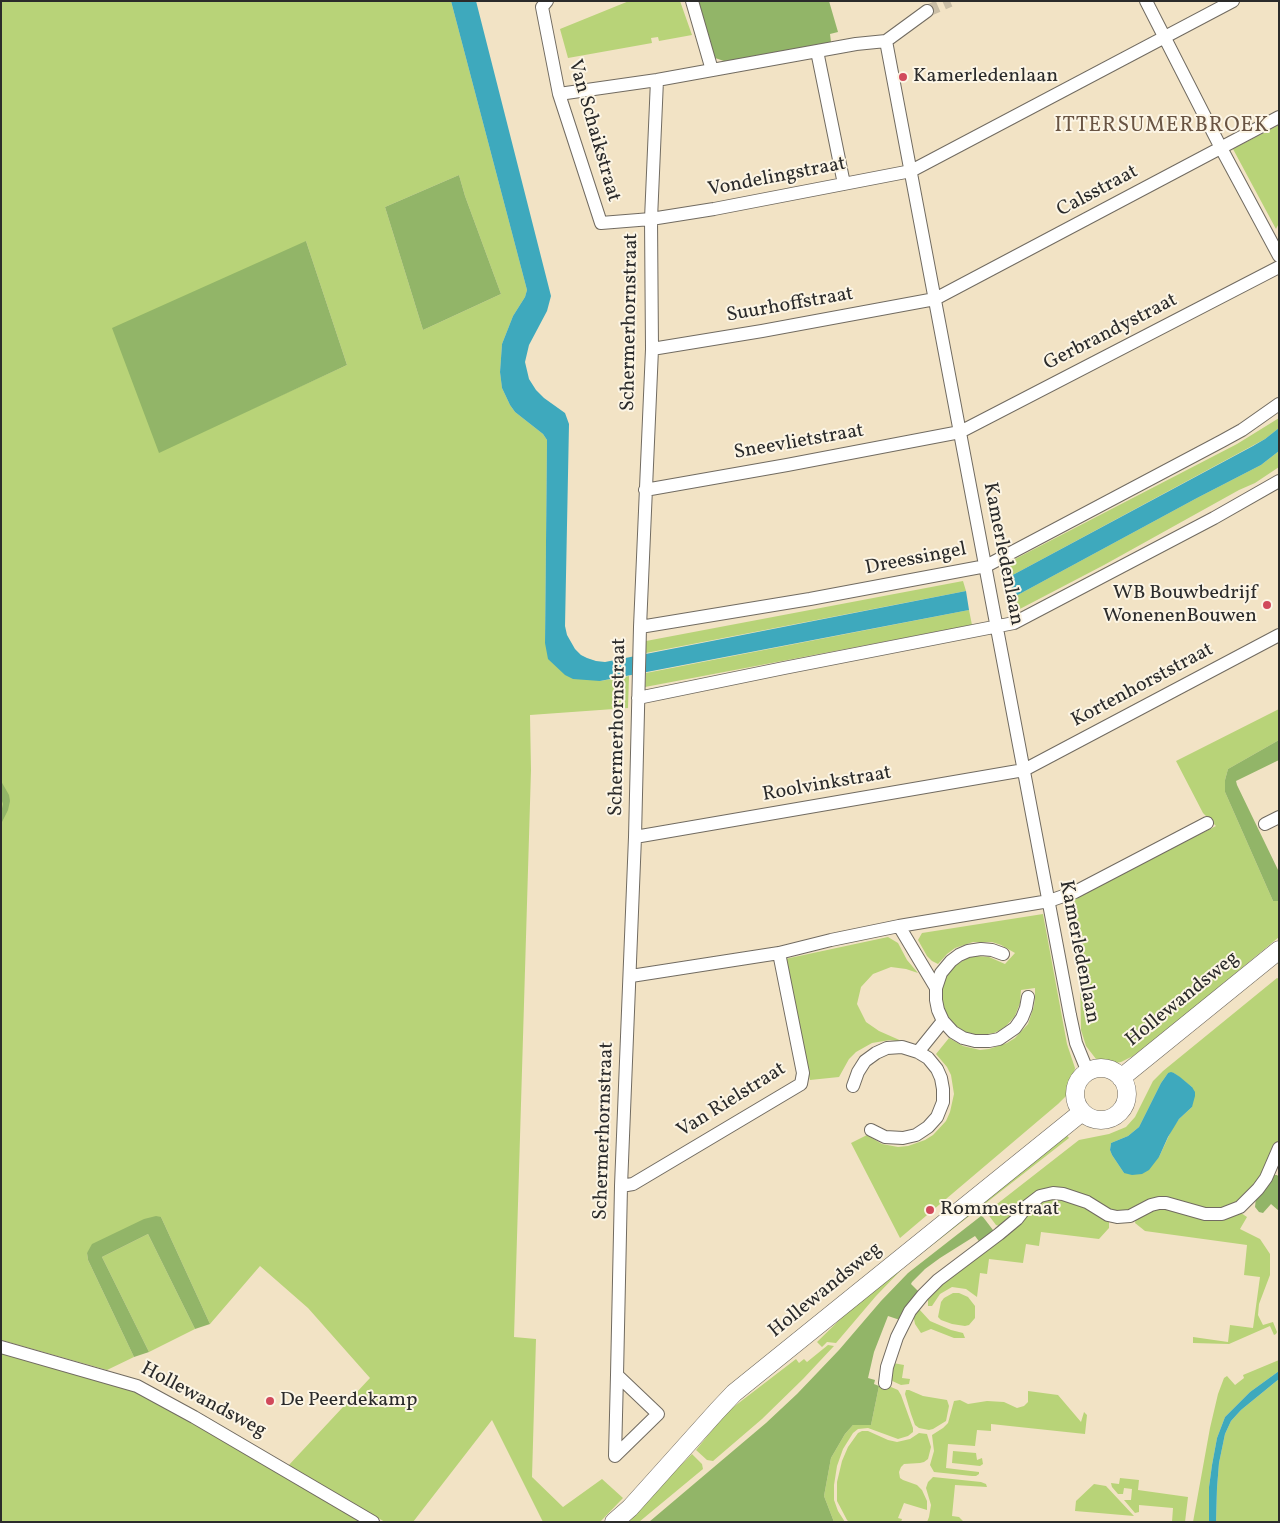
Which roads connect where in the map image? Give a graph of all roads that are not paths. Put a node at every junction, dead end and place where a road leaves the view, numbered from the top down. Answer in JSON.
{"nodes":[{"id":1,"x":547,"y":1,"type":"edge"},
{"id":2,"x":692,"y":1,"type":"edge"},
{"id":3,"x":1146,"y":1,"type":"edge"},
{"id":4,"x":1233,"y":1,"type":"edge"},
{"id":5,"x":927,"y":11,"type":"tunnel mouth"},
{"id":6,"x":1165,"y":36,"type":"junction"},
{"id":7,"x":886,"y":41,"type":"junction"},
{"id":8,"x":817,"y":51,"type":"junction"},
{"id":9,"x":712,"y":70,"type":"junction"},
{"id":10,"x":657,"y":80,"type":"junction"},
{"id":11,"x":560,"y":94,"type":"junction"},
{"id":12,"x":1279,"y":117,"type":"edge"},
{"id":13,"x":1221,"y":148,"type":"junction"},
{"id":14,"x":911,"y":172,"type":"junction"},
{"id":15,"x":844,"y":184,"type":"junction"},
{"id":16,"x":651,"y":219,"type":"junction"},
{"id":17,"x":1274,"y":235,"type":"edge"},
{"id":18,"x":1279,"y":256,"type":"edge"},
{"id":19,"x":1279,"y":267,"type":"edge"},
{"id":20,"x":935,"y":299,"type":"junction"},
{"id":21,"x":652,"y":349,"type":"junction"},
{"id":22,"x":1279,"y":404,"type":"edge"},
{"id":23,"x":960,"y":432,"type":"junction"},
{"id":24,"x":1279,"y":481,"type":"edge"},
{"id":25,"x":644,"y":490,"type":"junction"},
{"id":26,"x":986,"y":566,"type":"junction"},
{"id":27,"x":997,"y":626,"type":"junction"},
{"id":28,"x":640,"y":627,"type":"junction"},
{"id":29,"x":1279,"y":635,"type":"edge"},
{"id":30,"x":638,"y":698,"type":"junction"},
{"id":31,"x":1024,"y":770,"type":"junction"},
{"id":32,"x":1279,"y":817,"type":"edge"},
{"id":33,"x":1207,"y":823,"type":"dead end"},
{"id":34,"x":1265,"y":824,"type":"dead end"},
{"id":35,"x":635,"y":838,"type":"junction"},
{"id":36,"x":1049,"y":901,"type":"junction"},
{"id":37,"x":900,"y":926,"type":"junction"},
{"id":38,"x":779,"y":953,"type":"junction"},
{"id":39,"x":1003,"y":954,"type":"dead end"},
{"id":40,"x":1277,"y":956,"type":"edge"},
{"id":41,"x":631,"y":976,"type":"junction"},
{"id":42,"x":936,"y":988,"type":"junction"},
{"id":43,"x":1028,"y":998,"type":"dead end"},
{"id":44,"x":944,"y":1021,"type":"junction"},
{"id":45,"x":918,"y":1052,"type":"junction"},
{"id":46,"x":1089,"y":1071,"type":"junction"},
{"id":47,"x":1121,"y":1078,"type":"junction"},
{"id":48,"x":853,"y":1086,"type":"dead end"},
{"id":49,"x":1082,"y":1112,"type":"junction"},
{"id":50,"x":871,"y":1130,"type":"dead end"},
{"id":51,"x":1279,"y":1148,"type":"edge"},
{"id":52,"x":621,"y":1186,"type":"junction"},
{"id":53,"x":1,"y":1347,"type":"edge"},
{"id":54,"x":617,"y":1375,"type":"junction"},
{"id":55,"x":885,"y":1383,"type":"dead end"},
{"id":56,"x":373,"y":1522,"type":"edge"},
{"id":57,"x":614,"y":1522,"type":"edge"}],
"edges":[{"from":1,"to":11,"type":"street","name":"Van Schaikstraat"},
{"from":2,"to":9,"type":"street"},
{"from":3,"to":6,"type":"street"},
{"from":4,"to":6,"type":"street","name":"Vondelingstraat"},
{"from":5,"to":7,"type":"street"},
{"from":6,"to":13,"type":"street"},
{"from":6,"to":14,"type":"street","name":"Vondelingstraat"},
{"from":7,"to":8,"type":"street"},
{"from":7,"to":14,"type":"street","name":"Kamerledenlaan"},
{"from":8,"to":9,"type":"street"},
{"from":8,"to":15,"type":"street"},
{"from":9,"to":10,"type":"street"},
{"from":10,"to":11,"type":"street"},
{"from":10,"to":16,"type":"street","name":"Schermerhornstraat"},
{"from":11,"to":16,"type":"street","name":"Van Schaikstraat"},
{"from":12,"to":13,"type":"street","name":"Calsstraat"},
{"from":13,"to":17,"type":"street"},
{"from":13,"to":20,"type":"street","name":"Calsstraat"},
{"from":14,"to":15,"type":"street","name":"Vondelingstraat"},
{"from":14,"to":20,"type":"street","name":"Kamerledenlaan"},
{"from":15,"to":16,"type":"street","name":"Vondelingstraat"},
{"from":16,"to":21,"type":"street","name":"Schermerhornstraat"},
{"from":17,"to":18,"type":"street"},
{"from":19,"to":23,"type":"street","name":"Gerbrandystraat"},
{"from":20,"to":21,"type":"street","name":"Suurhoffstraat"},
{"from":20,"to":23,"type":"street","name":"Kamerledenlaan"},
{"from":21,"to":25,"type":"street","name":"Schermerhornstraat"},
{"from":22,"to":26,"type":"street","name":"Dreessingel"},
{"from":23,"to":25,"type":"street","name":"Sneevlietstraat"},
{"from":23,"to":26,"type":"street","name":"Kamerledenlaan"},
{"from":24,"to":27,"type":"street"},
{"from":25,"to":28,"type":"street","name":"Schermerhornstraat"},
{"from":26,"to":27,"type":"street","name":"Kamerledenlaan"},
{"from":26,"to":28,"type":"street","name":"Dreessingel"},
{"from":27,"to":30,"type":"street"},
{"from":27,"to":31,"type":"street","name":"Kamerledenlaan"},
{"from":28,"to":30,"type":"street","name":"Schermerhornstraat"},
{"from":29,"to":31,"type":"street","name":"Kortenhorststraat"},
{"from":30,"to":35,"type":"street","name":"Schermerhornstraat"},
{"from":31,"to":35,"type":"street","name":"Roolvinkstraat"},
{"from":31,"to":36,"type":"street","name":"Kamerledenlaan"},
{"from":32,"to":34,"type":"street"},
{"from":33,"to":36,"type":"street"},
{"from":35,"to":41,"type":"street","name":"Schermerhornstraat"},
{"from":36,"to":37,"type":"street"},
{"from":36,"to":46,"type":"street","name":"Kamerledenlaan"},
{"from":37,"to":38,"type":"street"},
{"from":37,"to":42,"type":"street"},
{"from":38,"to":41,"type":"street"},
{"from":38,"to":52,"type":"street","name":"Van Rielstraat"},
{"from":39,"to":42,"type":"street"},
{"from":40,"to":47,"type":"main road","name":"Hollewandsweg"},
{"from":41,"to":52,"type":"street","name":"Schermerhornstraat"},
{"from":42,"to":44,"type":"street"},
{"from":43,"to":44,"type":"street"},
{"from":44,"to":45,"type":"street"},
{"from":45,"to":48,"type":"street"},
{"from":45,"to":50,"type":"street"},
{"from":46,"to":47,"type":"main road"},
{"from":46,"to":49,"type":"main road"},
{"from":47,"to":49,"type":"main road"},
{"from":49,"to":57,"type":"main road","name":"Hollewandsweg"},
{"from":51,"to":55,"type":"street"},
{"from":52,"to":54,"type":"street","name":"Schermerhornstraat"},
{"from":53,"to":56,"type":"street","name":"Hollewandsweg"},
{"from":54,"to":54,"type":"street","name":"Schermerhornstraat"}]}
